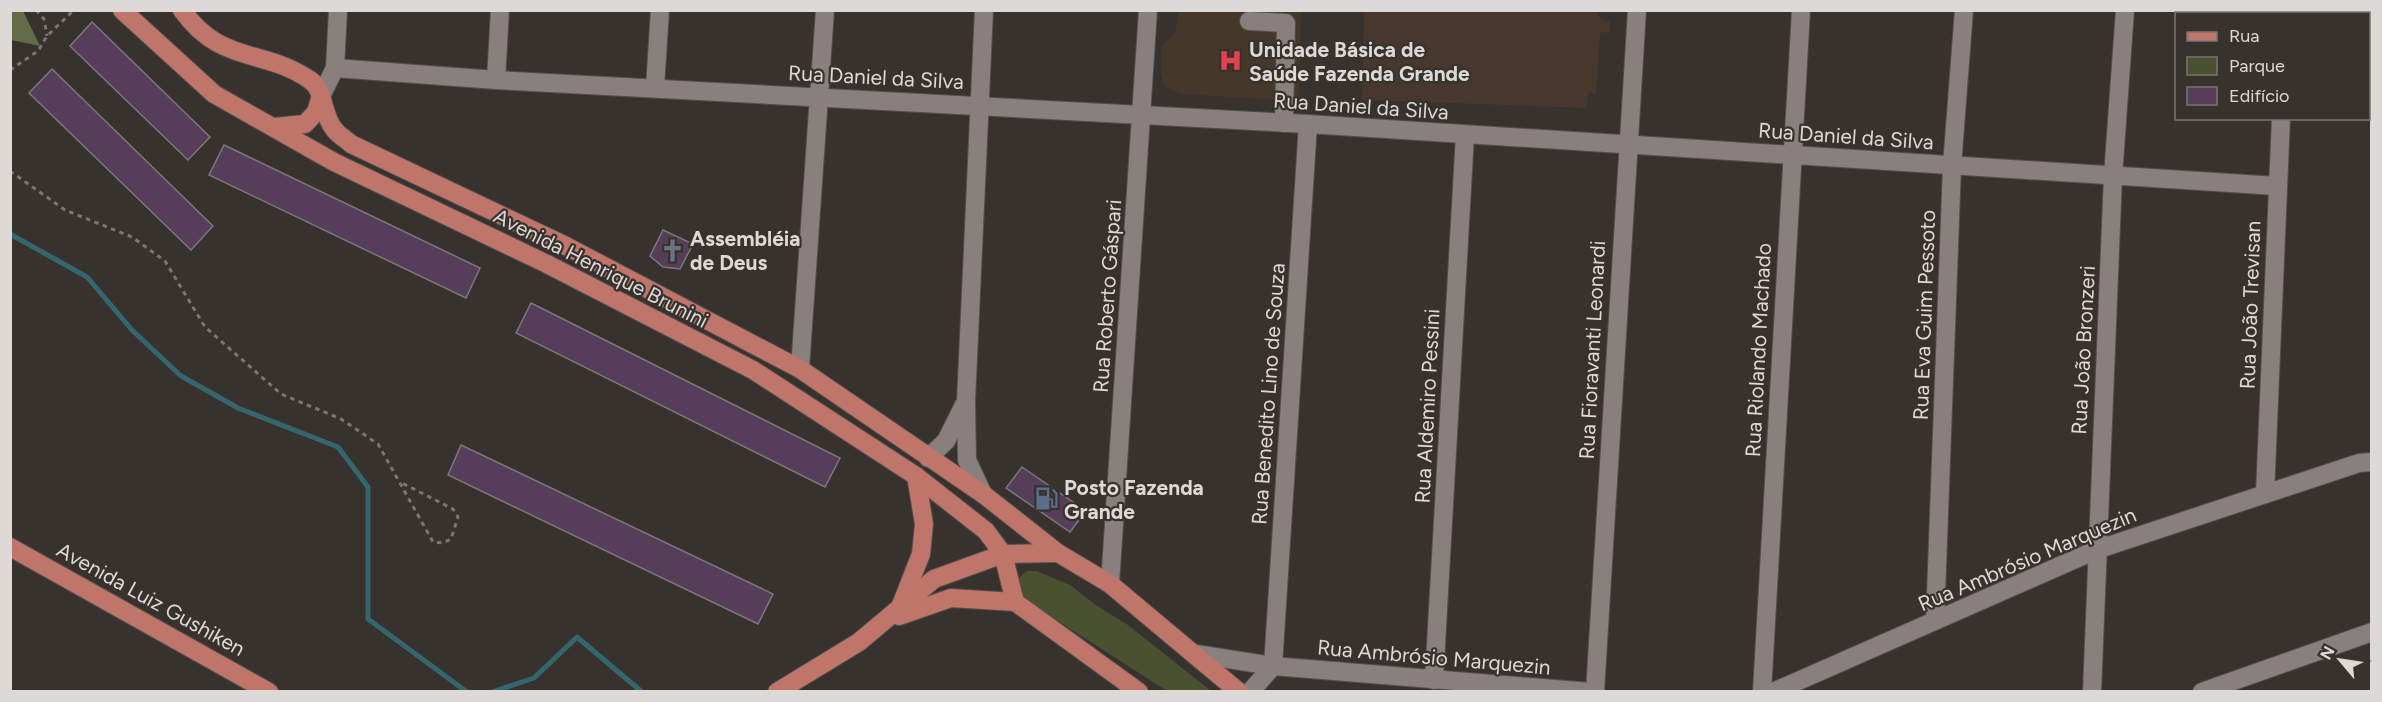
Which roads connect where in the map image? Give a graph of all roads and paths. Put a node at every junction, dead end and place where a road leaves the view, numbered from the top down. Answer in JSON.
{"nodes":[{"id":1,"x":36,"y":10,"type":"edge"},
{"id":2,"x":74,"y":10,"type":"edge"},
{"id":3,"x":183,"y":10,"type":"edge"},
{"id":4,"x":338,"y":10,"type":"edge"},
{"id":5,"x":500,"y":10,"type":"edge"},
{"id":6,"x":660,"y":10,"type":"edge"},
{"id":7,"x":825,"y":10,"type":"edge"},
{"id":8,"x":984,"y":10,"type":"edge"},
{"id":9,"x":1148,"y":10,"type":"edge"},
{"id":10,"x":1636,"y":10,"type":"edge"},
{"id":11,"x":1801,"y":10,"type":"edge"},
{"id":12,"x":1964,"y":10,"type":"edge"},
{"id":13,"x":2125,"y":10,"type":"edge"},
{"id":14,"x":128,"y":14,"type":"edge"},
{"id":15,"x":1249,"y":21,"type":"dead end"},
{"id":16,"x":47,"y":36,"type":"junction"},
{"id":17,"x":335,"y":68,"type":"junction"},
{"id":18,"x":10,"y":70,"type":"edge"},
{"id":19,"x":496,"y":80,"type":"junction"},
{"id":20,"x":655,"y":87,"type":"junction"},
{"id":21,"x":321,"y":96,"type":"junction"},
{"id":22,"x":820,"y":97,"type":"junction"},
{"id":23,"x":979,"y":106,"type":"junction"},
{"id":24,"x":1142,"y":115,"type":"junction"},
{"id":25,"x":2281,"y":120,"type":"edge"},
{"id":26,"x":1284,"y":123,"type":"junction"},
{"id":27,"x":1308,"y":124,"type":"junction"},
{"id":28,"x":272,"y":127,"type":"junction"},
{"id":29,"x":1465,"y":135,"type":"junction"},
{"id":30,"x":1627,"y":146,"type":"junction"},
{"id":31,"x":1791,"y":156,"type":"junction"},
{"id":32,"x":1952,"y":166,"type":"junction"},
{"id":33,"x":10,"y":171,"type":"edge"},
{"id":34,"x":2113,"y":176,"type":"junction"},
{"id":35,"x":2277,"y":186,"type":"junction"},
{"id":36,"x":800,"y":369,"type":"junction"},
{"id":37,"x":966,"y":401,"type":"junction"},
{"id":38,"x":928,"y":458,"type":"junction"},
{"id":39,"x":2372,"y":462,"type":"edge"},
{"id":40,"x":916,"y":476,"type":"junction"},
{"id":41,"x":402,"y":483,"type":"junction"},
{"id":42,"x":983,"y":494,"type":"junction"},
{"id":43,"x":2265,"y":494,"type":"junction"},
{"id":44,"x":10,"y":547,"type":"edge"},
{"id":45,"x":2096,"y":550,"type":"junction"},
{"id":46,"x":1058,"y":553,"type":"junction"},
{"id":47,"x":1003,"y":554,"type":"junction"},
{"id":48,"x":1110,"y":584,"type":"junction"},
{"id":49,"x":1015,"y":602,"type":"junction"},
{"id":50,"x":900,"y":607,"type":"junction"},
{"id":51,"x":1935,"y":621,"type":"junction"},
{"id":52,"x":881,"y":624,"type":"junction"},
{"id":53,"x":2372,"y":632,"type":"edge"},
{"id":54,"x":1196,"y":654,"type":"junction"},
{"id":55,"x":1273,"y":666,"type":"junction"},
{"id":56,"x":1434,"y":680,"type":"junction"},
{"id":57,"x":269,"y":692,"type":"edge"},
{"id":58,"x":777,"y":692,"type":"edge"},
{"id":59,"x":1139,"y":692,"type":"edge"},
{"id":60,"x":1239,"y":692,"type":"edge"},
{"id":61,"x":1250,"y":692,"type":"edge"},
{"id":62,"x":1593,"y":692,"type":"edge"},
{"id":63,"x":1762,"y":692,"type":"edge"},
{"id":64,"x":1773,"y":692,"type":"edge"},
{"id":65,"x":2091,"y":692,"type":"edge"},
{"id":66,"x":2202,"y":692,"type":"edge"}],
"edges":[{"from":1,"to":16,"type":"path"},
{"from":2,"to":16,"type":"path"},
{"from":3,"to":21,"type":"main road","name":"Avenida Henrique Brunini"},
{"from":4,"to":17,"type":"street"},
{"from":5,"to":19,"type":"street"},
{"from":6,"to":20,"type":"street"},
{"from":7,"to":22,"type":"street"},
{"from":8,"to":23,"type":"street"},
{"from":9,"to":24,"type":"street","name":"Rua Roberto Gáspari"},
{"from":10,"to":30,"type":"street","name":"Rua Fioravanti Leonardi"},
{"from":11,"to":31,"type":"street","name":"Rua Riolando Machado"},
{"from":12,"to":32,"type":"street","name":"Rua Eva Guim Pessoto"},
{"from":13,"to":34,"type":"street","name":"Rua João Bronzeri"},
{"from":14,"to":28,"type":"main road","name":"Avenida Henrique Brunini"},
{"from":15,"to":26,"type":"street"},
{"from":16,"to":18,"type":"path"},
{"from":17,"to":19,"type":"street","name":"Rua Daniel da Silva"},
{"from":17,"to":21,"type":"street"},
{"from":19,"to":20,"type":"street","name":"Rua Daniel da Silva"},
{"from":20,"to":22,"type":"street","name":"Rua Daniel da Silva"},
{"from":21,"to":28,"type":"main road"},
{"from":21,"to":36,"type":"main road","name":"Avenida Henrique Brunini"},
{"from":22,"to":23,"type":"street","name":"Rua Daniel da Silva"},
{"from":22,"to":36,"type":"street"},
{"from":23,"to":24,"type":"street","name":"Rua Daniel da Silva"},
{"from":23,"to":37,"type":"street"},
{"from":24,"to":26,"type":"street","name":"Rua Daniel da Silva"},
{"from":24,"to":48,"type":"street","name":"Rua Roberto Gáspari"},
{"from":25,"to":35,"type":"street","name":"Rua João Trevisan"},
{"from":26,"to":27,"type":"street","name":"Rua Daniel da Silva"},
{"from":27,"to":29,"type":"street","name":"Rua Daniel da Silva"},
{"from":27,"to":55,"type":"street","name":"Rua Benedito Lino de Souza"},
{"from":28,"to":40,"type":"main road","name":"Avenida Henrique Brunini"},
{"from":29,"to":30,"type":"street","name":"Rua Daniel da Silva"},
{"from":29,"to":56,"type":"street","name":"Rua Aldemiro Pessini"},
{"from":30,"to":31,"type":"street","name":"Rua Daniel da Silva"},
{"from":30,"to":62,"type":"street","name":"Rua Fioravanti Leonardi"},
{"from":31,"to":32,"type":"street","name":"Rua Daniel da Silva"},
{"from":31,"to":63,"type":"street","name":"Rua Riolando Machado"},
{"from":32,"to":34,"type":"street","name":"Rua Daniel da Silva"},
{"from":32,"to":51,"type":"street","name":"Rua Eva Guim Pessoto"},
{"from":33,"to":41,"type":"path"},
{"from":34,"to":35,"type":"street","name":"Rua Daniel da Silva"},
{"from":34,"to":45,"type":"street","name":"Rua João Bronzeri"},
{"from":35,"to":43,"type":"street","name":"Rua João Trevisan"},
{"from":36,"to":38,"type":"main road","name":"Avenida Henrique Brunini"},
{"from":37,"to":38,"type":"street"},
{"from":37,"to":42,"type":"street"},
{"from":38,"to":42,"type":"main road","name":"Avenida Henrique Brunini"},
{"from":39,"to":43,"type":"street","name":"Rua Ambrósio Marquezin"},
{"from":40,"to":47,"type":"main road","name":"Avenida Henrique Brunini"},
{"from":40,"to":50,"type":"main road"},
{"from":41,"to":41,"type":"path"},
{"from":42,"to":46,"type":"main road","name":"Avenida Henrique Brunini"},
{"from":43,"to":45,"type":"street","name":"Rua Ambrósio Marquezin"},
{"from":44,"to":57,"type":"main road","name":"Avenida Luiz Gushiken"},
{"from":45,"to":51,"type":"street","name":"Rua Ambrósio Marquezin"},
{"from":45,"to":65,"type":"street","name":"Rua João Bronzeri"},
{"from":46,"to":47,"type":"main road"},
{"from":46,"to":48,"type":"main road","name":"Avenida Henrique Brunini"},
{"from":47,"to":49,"type":"main road"},
{"from":47,"to":50,"type":"main road"},
{"from":48,"to":54,"type":"main road","name":"Avenida Henrique Brunini"},
{"from":49,"to":52,"type":"main road"},
{"from":49,"to":59,"type":"main road"},
{"from":50,"to":52,"type":"main road"},
{"from":51,"to":64,"type":"street","name":"Rua Ambrósio Marquezin"},
{"from":52,"to":58,"type":"main road"},
{"from":53,"to":66,"type":"street"},
{"from":54,"to":55,"type":"street","name":"Rua Ambrósio Marquezin"},
{"from":54,"to":60,"type":"main road","name":"Avenida Henrique Brunini"},
{"from":55,"to":56,"type":"street","name":"Rua Ambrósio Marquezin"},
{"from":55,"to":61,"type":"street"},
{"from":56,"to":62,"type":"street","name":"Rua Ambrósio Marquezin"}]}
